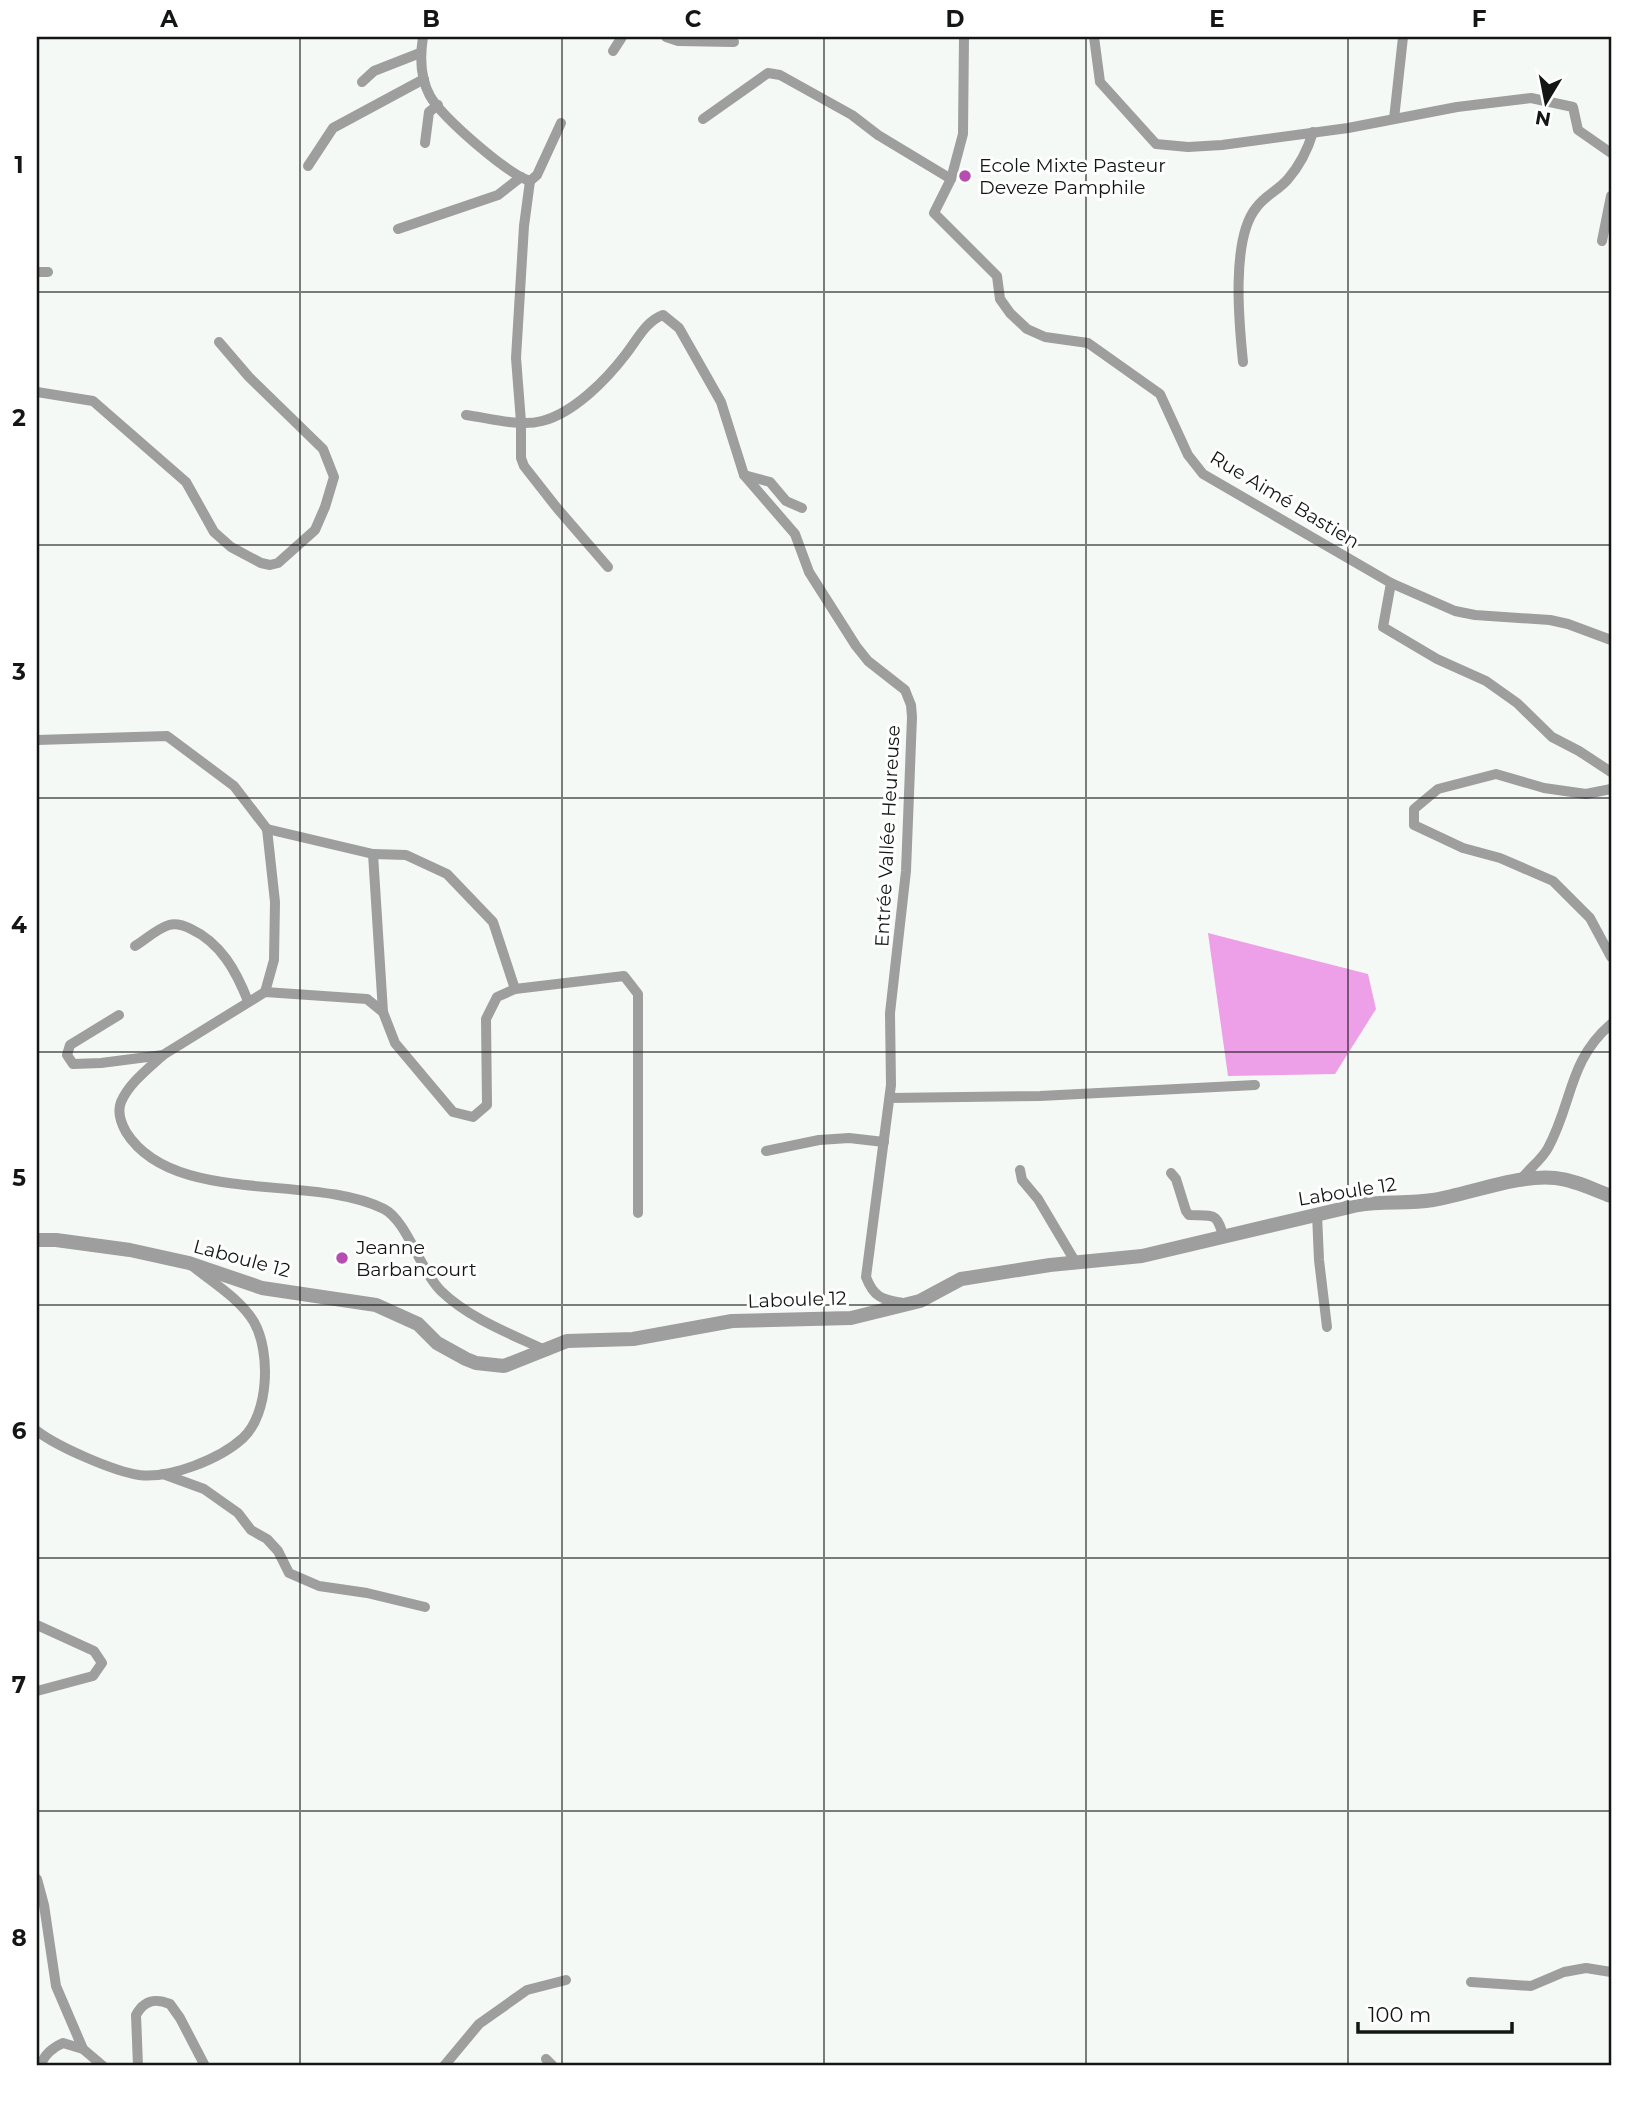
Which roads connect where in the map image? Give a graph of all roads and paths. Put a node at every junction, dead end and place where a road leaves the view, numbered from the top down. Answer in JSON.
{"nodes":[{"id":1,"x":423,"y":37,"type":"edge"},
{"id":2,"x":622,"y":37,"type":"edge"},
{"id":3,"x":666,"y":37,"type":"edge"},
{"id":4,"x":964,"y":37,"type":"edge"},
{"id":5,"x":1094,"y":37,"type":"edge"},
{"id":6,"x":1403,"y":37,"type":"edge"},
{"id":7,"x":734,"y":42,"type":"dead end"},
{"id":8,"x":613,"y":51,"type":"dead end"},
{"id":9,"x":421,"y":53,"type":"junction"},
{"id":10,"x":424,"y":79,"type":"junction"},
{"id":11,"x":362,"y":82,"type":"dead end"},
{"id":12,"x":438,"y":106,"type":"junction"},
{"id":13,"x":703,"y":119,"type":"dead end"},
{"id":14,"x":1394,"y":119,"type":"junction"},
{"id":15,"x":561,"y":123,"type":"dead end"},
{"id":16,"x":1313,"y":132,"type":"junction"},
{"id":17,"x":425,"y":142,"type":"dead end"},
{"id":18,"x":1611,"y":153,"type":"edge"},
{"id":19,"x":308,"y":166,"type":"dead end"},
{"id":20,"x":525,"y":179,"type":"junction"},
{"id":21,"x":951,"y":179,"type":"junction"},
{"id":22,"x":1611,"y":196,"type":"edge"},
{"id":23,"x":398,"y":229,"type":"dead end"},
{"id":24,"x":1602,"y":241,"type":"dead end"},
{"id":25,"x":219,"y":342,"type":"dead end"},
{"id":26,"x":1243,"y":362,"type":"dead end"},
{"id":27,"x":37,"y":392,"type":"edge"},
{"id":28,"x":466,"y":415,"type":"dead end"},
{"id":29,"x":521,"y":422,"type":"junction"},
{"id":30,"x":744,"y":475,"type":"junction"},
{"id":31,"x":802,"y":508,"type":"dead end"},
{"id":32,"x":608,"y":567,"type":"dead end"},
{"id":33,"x":1391,"y":583,"type":"junction"},
{"id":34,"x":1611,"y":640,"type":"edge"},
{"id":35,"x":37,"y":740,"type":"edge"},
{"id":36,"x":1611,"y":772,"type":"edge"},
{"id":37,"x":1611,"y":789,"type":"edge"},
{"id":38,"x":267,"y":829,"type":"junction"},
{"id":39,"x":373,"y":854,"type":"junction"},
{"id":40,"x":135,"y":946,"type":"dead end"},
{"id":41,"x":1611,"y":957,"type":"edge"},
{"id":42,"x":515,"y":989,"type":"junction"},
{"id":43,"x":265,"y":992,"type":"junction"},
{"id":44,"x":248,"y":1001,"type":"junction"},
{"id":45,"x":383,"y":1012,"type":"junction"},
{"id":46,"x":119,"y":1015,"type":"dead end"},
{"id":47,"x":1611,"y":1024,"type":"edge"},
{"id":48,"x":163,"y":1055,"type":"junction"},
{"id":49,"x":1255,"y":1085,"type":"dead end"},
{"id":50,"x":890,"y":1098,"type":"junction"},
{"id":51,"x":884,"y":1142,"type":"junction"},
{"id":52,"x":766,"y":1151,"type":"dead end"},
{"id":53,"x":1543,"y":1156,"type":"junction"},
{"id":54,"x":1020,"y":1170,"type":"dead end"},
{"id":55,"x":1171,"y":1173,"type":"dead end"},
{"id":56,"x":1553,"y":1177,"type":"junction"},
{"id":57,"x":1520,"y":1181,"type":"junction"},
{"id":58,"x":1611,"y":1196,"type":"edge"},
{"id":59,"x":638,"y":1213,"type":"dead end"},
{"id":60,"x":1317,"y":1214,"type":"junction"},
{"id":61,"x":1224,"y":1238,"type":"junction"},
{"id":62,"x":37,"y":1240,"type":"edge"},
{"id":63,"x":189,"y":1263,"type":"junction"},
{"id":64,"x":1076,"y":1263,"type":"junction"},
{"id":65,"x":906,"y":1304,"type":"junction"},
{"id":66,"x":1326,"y":1327,"type":"dead end"},
{"id":67,"x":547,"y":1351,"type":"junction"},
{"id":68,"x":37,"y":1430,"type":"edge"},
{"id":69,"x":163,"y":1474,"type":"junction"},
{"id":70,"x":425,"y":1607,"type":"dead end"},
{"id":71,"x":37,"y":1625,"type":"edge"},
{"id":72,"x":37,"y":1691,"type":"edge"},
{"id":73,"x":37,"y":1879,"type":"edge"},
{"id":74,"x":1611,"y":1972,"type":"edge"},
{"id":75,"x":566,"y":1980,"type":"dead end"},
{"id":76,"x":1471,"y":1982,"type":"dead end"},
{"id":77,"x":83,"y":2049,"type":"junction"},
{"id":78,"x":40,"y":2066,"type":"edge"},
{"id":79,"x":103,"y":2066,"type":"edge"},
{"id":80,"x":138,"y":2066,"type":"edge"},
{"id":81,"x":205,"y":2066,"type":"edge"},
{"id":82,"x":444,"y":2066,"type":"edge"}],
"edges":[{"from":1,"to":9,"type":"street"},
{"from":2,"to":8,"type":"street"},
{"from":3,"to":7,"type":"street"},
{"from":4,"to":21,"type":"street","name":"Rue Aimé Bastien"},
{"from":5,"to":16,"type":"street"},
{"from":6,"to":14,"type":"street"},
{"from":9,"to":10,"type":"street"},
{"from":9,"to":11,"type":"street"},
{"from":10,"to":12,"type":"street"},
{"from":10,"to":19,"type":"street"},
{"from":12,"to":17,"type":"street"},
{"from":12,"to":20,"type":"street"},
{"from":13,"to":21,"type":"street"},
{"from":14,"to":16,"type":"street"},
{"from":14,"to":18,"type":"street"},
{"from":15,"to":20,"type":"street"},
{"from":16,"to":26,"type":"street"},
{"from":20,"to":23,"type":"street"},
{"from":20,"to":29,"type":"street"},
{"from":21,"to":33,"type":"street","name":"Rue Aimé Bastien"},
{"from":22,"to":24,"type":"street"},
{"from":25,"to":27,"type":"street"},
{"from":28,"to":29,"type":"street"},
{"from":29,"to":30,"type":"street","name":"Entrée Vallée Heureuse"},
{"from":29,"to":32,"type":"street"},
{"from":30,"to":31,"type":"street"},
{"from":30,"to":50,"type":"street","name":"Entrée Vallée Heureuse"},
{"from":33,"to":34,"type":"street"},
{"from":33,"to":36,"type":"street"},
{"from":35,"to":38,"type":"street"},
{"from":37,"to":41,"type":"street"},
{"from":38,"to":39,"type":"street"},
{"from":38,"to":43,"type":"street"},
{"from":39,"to":42,"type":"street"},
{"from":39,"to":45,"type":"street"},
{"from":40,"to":44,"type":"street"},
{"from":42,"to":45,"type":"street"},
{"from":42,"to":59,"type":"street"},
{"from":43,"to":44,"type":"street"},
{"from":43,"to":45,"type":"street"},
{"from":44,"to":48,"type":"street"},
{"from":46,"to":48,"type":"street"},
{"from":47,"to":53,"type":"street"},
{"from":48,"to":67,"type":"street"},
{"from":49,"to":50,"type":"street"},
{"from":50,"to":51,"type":"street","name":"Entrée Vallée Heureuse"},
{"from":51,"to":52,"type":"street"},
{"from":51,"to":65,"type":"street","name":"Entrée Vallée Heureuse"},
{"from":53,"to":56,"type":"street"},
{"from":53,"to":57,"type":"street"},
{"from":54,"to":64,"type":"street"},
{"from":55,"to":61,"type":"street"},
{"from":56,"to":57,"type":"street","name":"Laboule 12"},
{"from":56,"to":58,"type":"street","name":"Laboule 12"},
{"from":57,"to":60,"type":"street","name":"Laboule 12"},
{"from":60,"to":61,"type":"street","name":"Laboule 12"},
{"from":60,"to":66,"type":"street"},
{"from":61,"to":64,"type":"street","name":"Laboule 12"},
{"from":62,"to":63,"type":"street","name":"Laboule 12"},
{"from":63,"to":67,"type":"street","name":"Laboule 12"},
{"from":63,"to":69,"type":"street"},
{"from":64,"to":65,"type":"street","name":"Laboule 12"},
{"from":65,"to":67,"type":"street","name":"Laboule 12"},
{"from":68,"to":69,"type":"street"},
{"from":69,"to":70,"type":"street"},
{"from":71,"to":72,"type":"street"},
{"from":73,"to":77,"type":"street"},
{"from":74,"to":76,"type":"street"},
{"from":75,"to":82,"type":"street"},
{"from":77,"to":78,"type":"street"},
{"from":77,"to":79,"type":"street"},
{"from":80,"to":81,"type":"street"}]}
